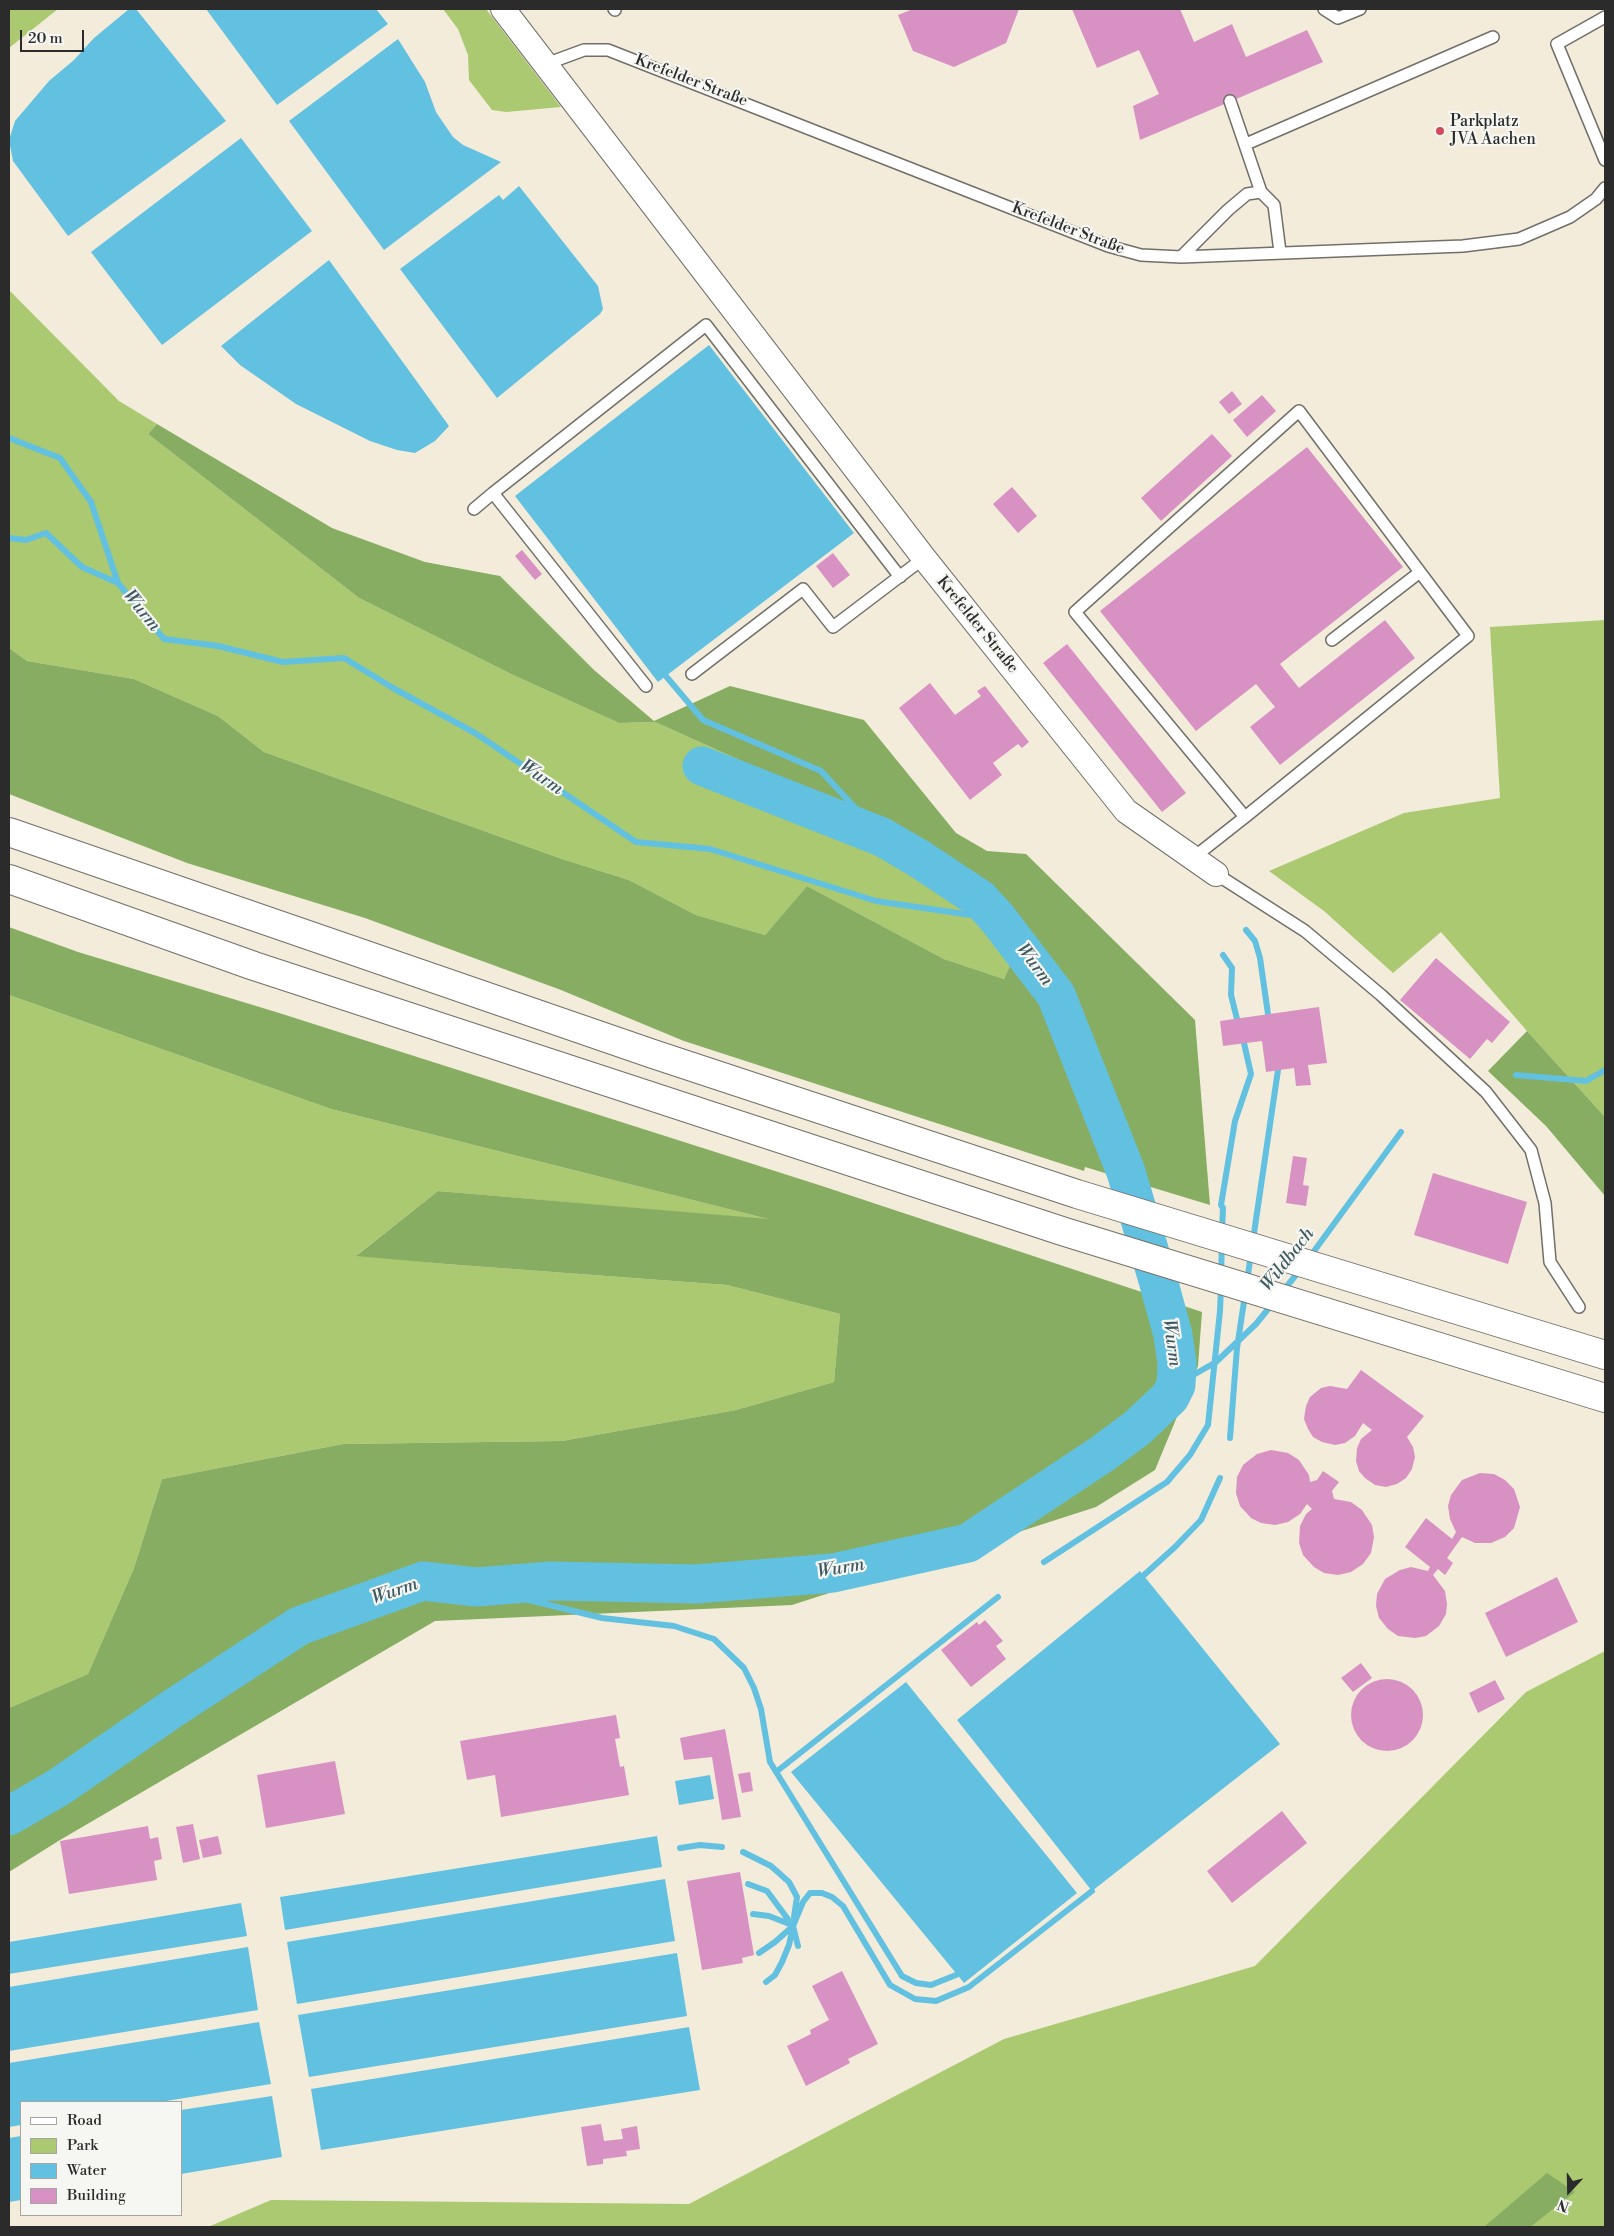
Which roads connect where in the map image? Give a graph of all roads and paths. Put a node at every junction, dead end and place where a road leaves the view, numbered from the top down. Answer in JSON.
{"nodes":[{"id":1,"x":503,"y":9,"type":"edge"},
{"id":2,"x":1324,"y":9,"type":"edge"},
{"id":3,"x":1360,"y":9,"type":"edge"},
{"id":4,"x":1605,"y":17,"type":"edge"},
{"id":5,"x":1493,"y":37,"type":"dead end"},
{"id":6,"x":546,"y":64,"type":"junction"},
{"id":7,"x":1230,"y":101,"type":"dead end"},
{"id":8,"x":1246,"y":144,"type":"junction"},
{"id":9,"x":1605,"y":160,"type":"edge"},
{"id":10,"x":1605,"y":188,"type":"edge"},
{"id":11,"x":1261,"y":192,"type":"junction"},
{"id":12,"x":1280,"y":252,"type":"junction"},
{"id":13,"x":1181,"y":256,"type":"junction"},
{"id":14,"x":493,"y":493,"type":"junction"},
{"id":15,"x":474,"y":509,"type":"dead end"},
{"id":16,"x":924,"y":558,"type":"junction"},
{"id":17,"x":1420,"y":572,"type":"junction"},
{"id":18,"x":900,"y":577,"type":"junction"},
{"id":19,"x":1332,"y":640,"type":"dead end"},
{"id":20,"x":692,"y":674,"type":"dead end"},
{"id":21,"x":646,"y":686,"type":"dead end"},
{"id":22,"x":1245,"y":817,"type":"junction"},
{"id":23,"x":9,"y":818,"type":"edge"},
{"id":24,"x":9,"y":832,"type":"edge"},
{"id":25,"x":1193,"y":858,"type":"junction"},
{"id":26,"x":81,"y":859,"type":"junction"},
{"id":27,"x":1216,"y":874,"type":"joint"},
{"id":28,"x":9,"y":879,"type":"edge"},
{"id":29,"x":1579,"y":1307,"type":"dead end"},
{"id":30,"x":1605,"y":1355,"type":"edge"},
{"id":31,"x":1605,"y":1398,"type":"edge"}],
"edges":[{"from":1,"to":6,"type":"street","name":"Krefelder Straße"},
{"from":2,"to":3,"type":"lane"},
{"from":4,"to":9,"type":"lane"},
{"from":5,"to":8,"type":"lane"},
{"from":6,"to":13,"type":"lane","name":"Krefelder Straße"},
{"from":6,"to":16,"type":"street","name":"Krefelder Straße"},
{"from":7,"to":8,"type":"lane"},
{"from":8,"to":11,"type":"lane"},
{"from":10,"to":12,"type":"lane","name":"Krefelder Straße"},
{"from":11,"to":12,"type":"lane"},
{"from":11,"to":13,"type":"lane"},
{"from":12,"to":13,"type":"lane","name":"Krefelder Straße"},
{"from":14,"to":15,"type":"lane"},
{"from":14,"to":18,"type":"lane"},
{"from":14,"to":21,"type":"lane"},
{"from":16,"to":18,"type":"lane"},
{"from":16,"to":25,"type":"street","name":"Krefelder Straße"},
{"from":17,"to":19,"type":"lane"},
{"from":17,"to":22,"type":"lane"},
{"from":17,"to":22,"type":"lane"},
{"from":18,"to":20,"type":"lane"},
{"from":22,"to":25,"type":"lane"},
{"from":23,"to":26,"type":"highway"},
{"from":24,"to":26,"type":"highway"},
{"from":25,"to":27,"type":"street","name":"Krefelder Straße"},
{"from":26,"to":30,"type":"highway"},
{"from":27,"to":29,"type":"lane"},
{"from":28,"to":31,"type":"highway"}]}
